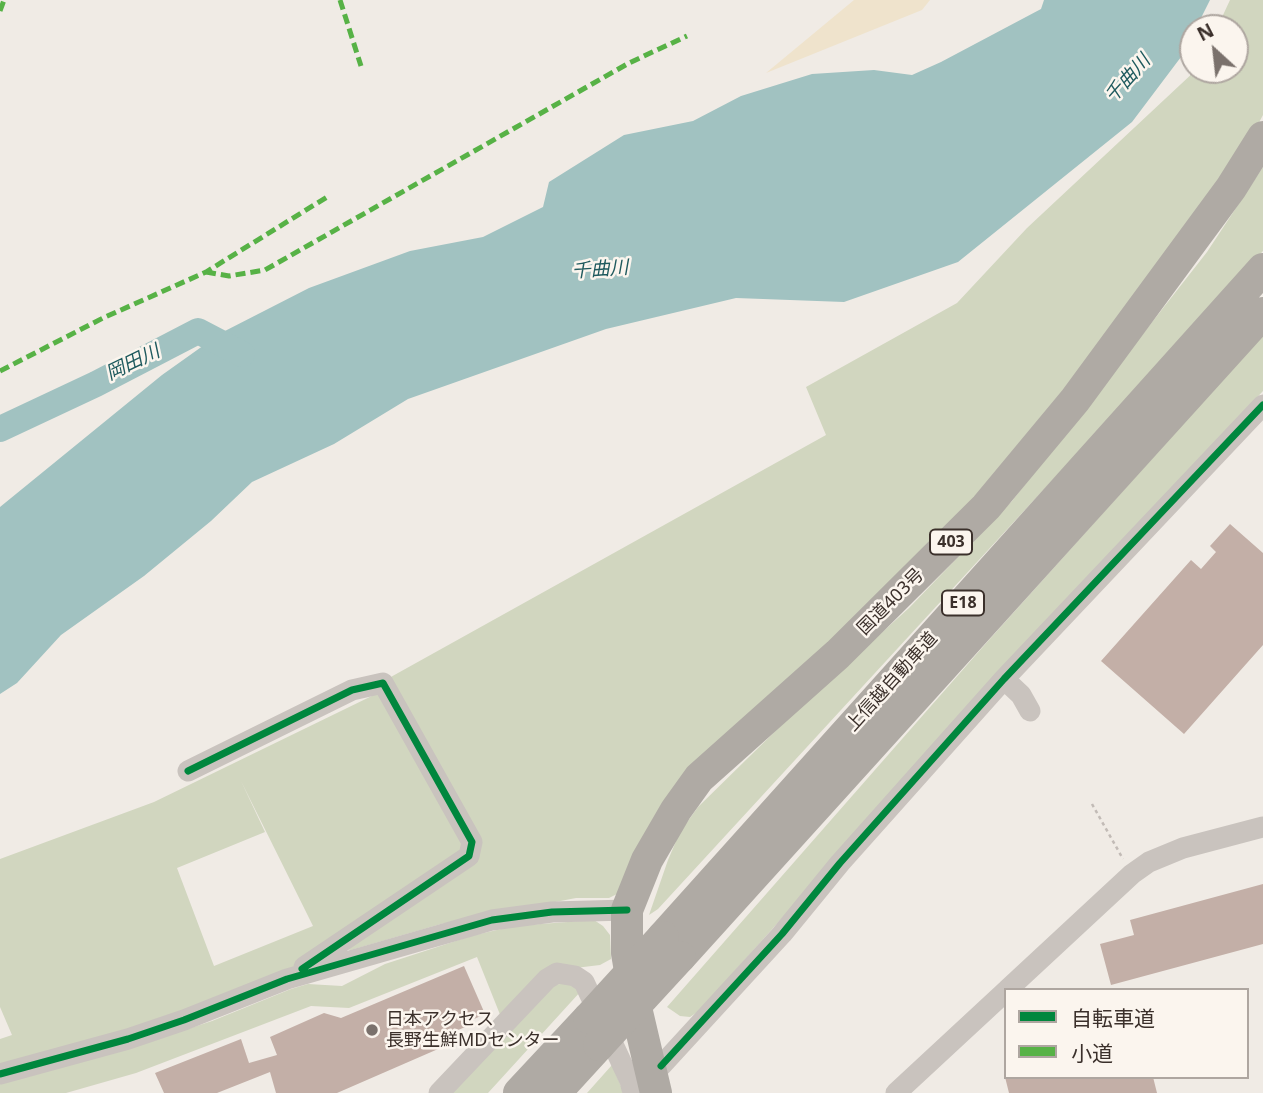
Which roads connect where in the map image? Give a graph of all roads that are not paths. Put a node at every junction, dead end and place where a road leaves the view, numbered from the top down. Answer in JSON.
{"nodes":[{"id":1,"x":1263,"y":137,"type":"edge"},
{"id":2,"x":1263,"y":269,"type":"edge"},
{"id":3,"x":1263,"y":313,"type":"edge"},
{"id":4,"x":1263,"y":405,"type":"edge"},
{"id":5,"x":1004,"y":679,"type":"junction"},
{"id":6,"x":1030,"y":711,"type":"dead end"},
{"id":7,"x":188,"y":771,"type":"dead end"},
{"id":8,"x":1263,"y":827,"type":"edge"},
{"id":9,"x":627,"y":910,"type":"junction"},
{"id":10,"x":672,"y":947,"type":"junction"},
{"id":11,"x":287,"y":979,"type":"junction"},
{"id":12,"x":1009,"y":988,"type":"edge"},
{"id":13,"x":1004,"y":993,"type":"edge"},
{"id":14,"x":594,"y":1031,"type":"junction"},
{"id":15,"x":0,"y":1074,"type":"edge"},
{"id":16,"x":659,"y":1080,"type":"edge"},
{"id":17,"x":439,"y":1093,"type":"edge"},
{"id":18,"x":519,"y":1093,"type":"edge"},
{"id":19,"x":555,"y":1093,"type":"edge"},
{"id":20,"x":633,"y":1093,"type":"edge"},
{"id":21,"x":896,"y":1093,"type":"edge"}],
"edges":[{"from":1,"to":9,"type":"highway","name":"国道403号","number":"403"},
{"from":2,"to":10,"type":"highway","name":"上信越自動車道","number":"E18"},
{"from":3,"to":10,"type":"highway","name":"上信越自動車道","number":"E18"},
{"from":4,"to":5,"type":"street"},
{"from":5,"to":6,"type":"street"},
{"from":5,"to":16,"type":"street"},
{"from":7,"to":11,"type":"street"},
{"from":8,"to":12,"type":"street"},
{"from":9,"to":11,"type":"street"},
{"from":9,"to":16,"type":"highway","name":"国道403号","number":"403"},
{"from":10,"to":14,"type":"highway","name":"上信越自動車道","number":"E18","bridge":true},
{"from":11,"to":15,"type":"street"},
{"from":13,"to":21,"type":"street"},
{"from":14,"to":18,"type":"highway","name":"上信越自動車道","number":"E18"},
{"from":14,"to":19,"type":"highway","name":"上信越自動車道","number":"E18"},
{"from":17,"to":20,"type":"street"}]}
